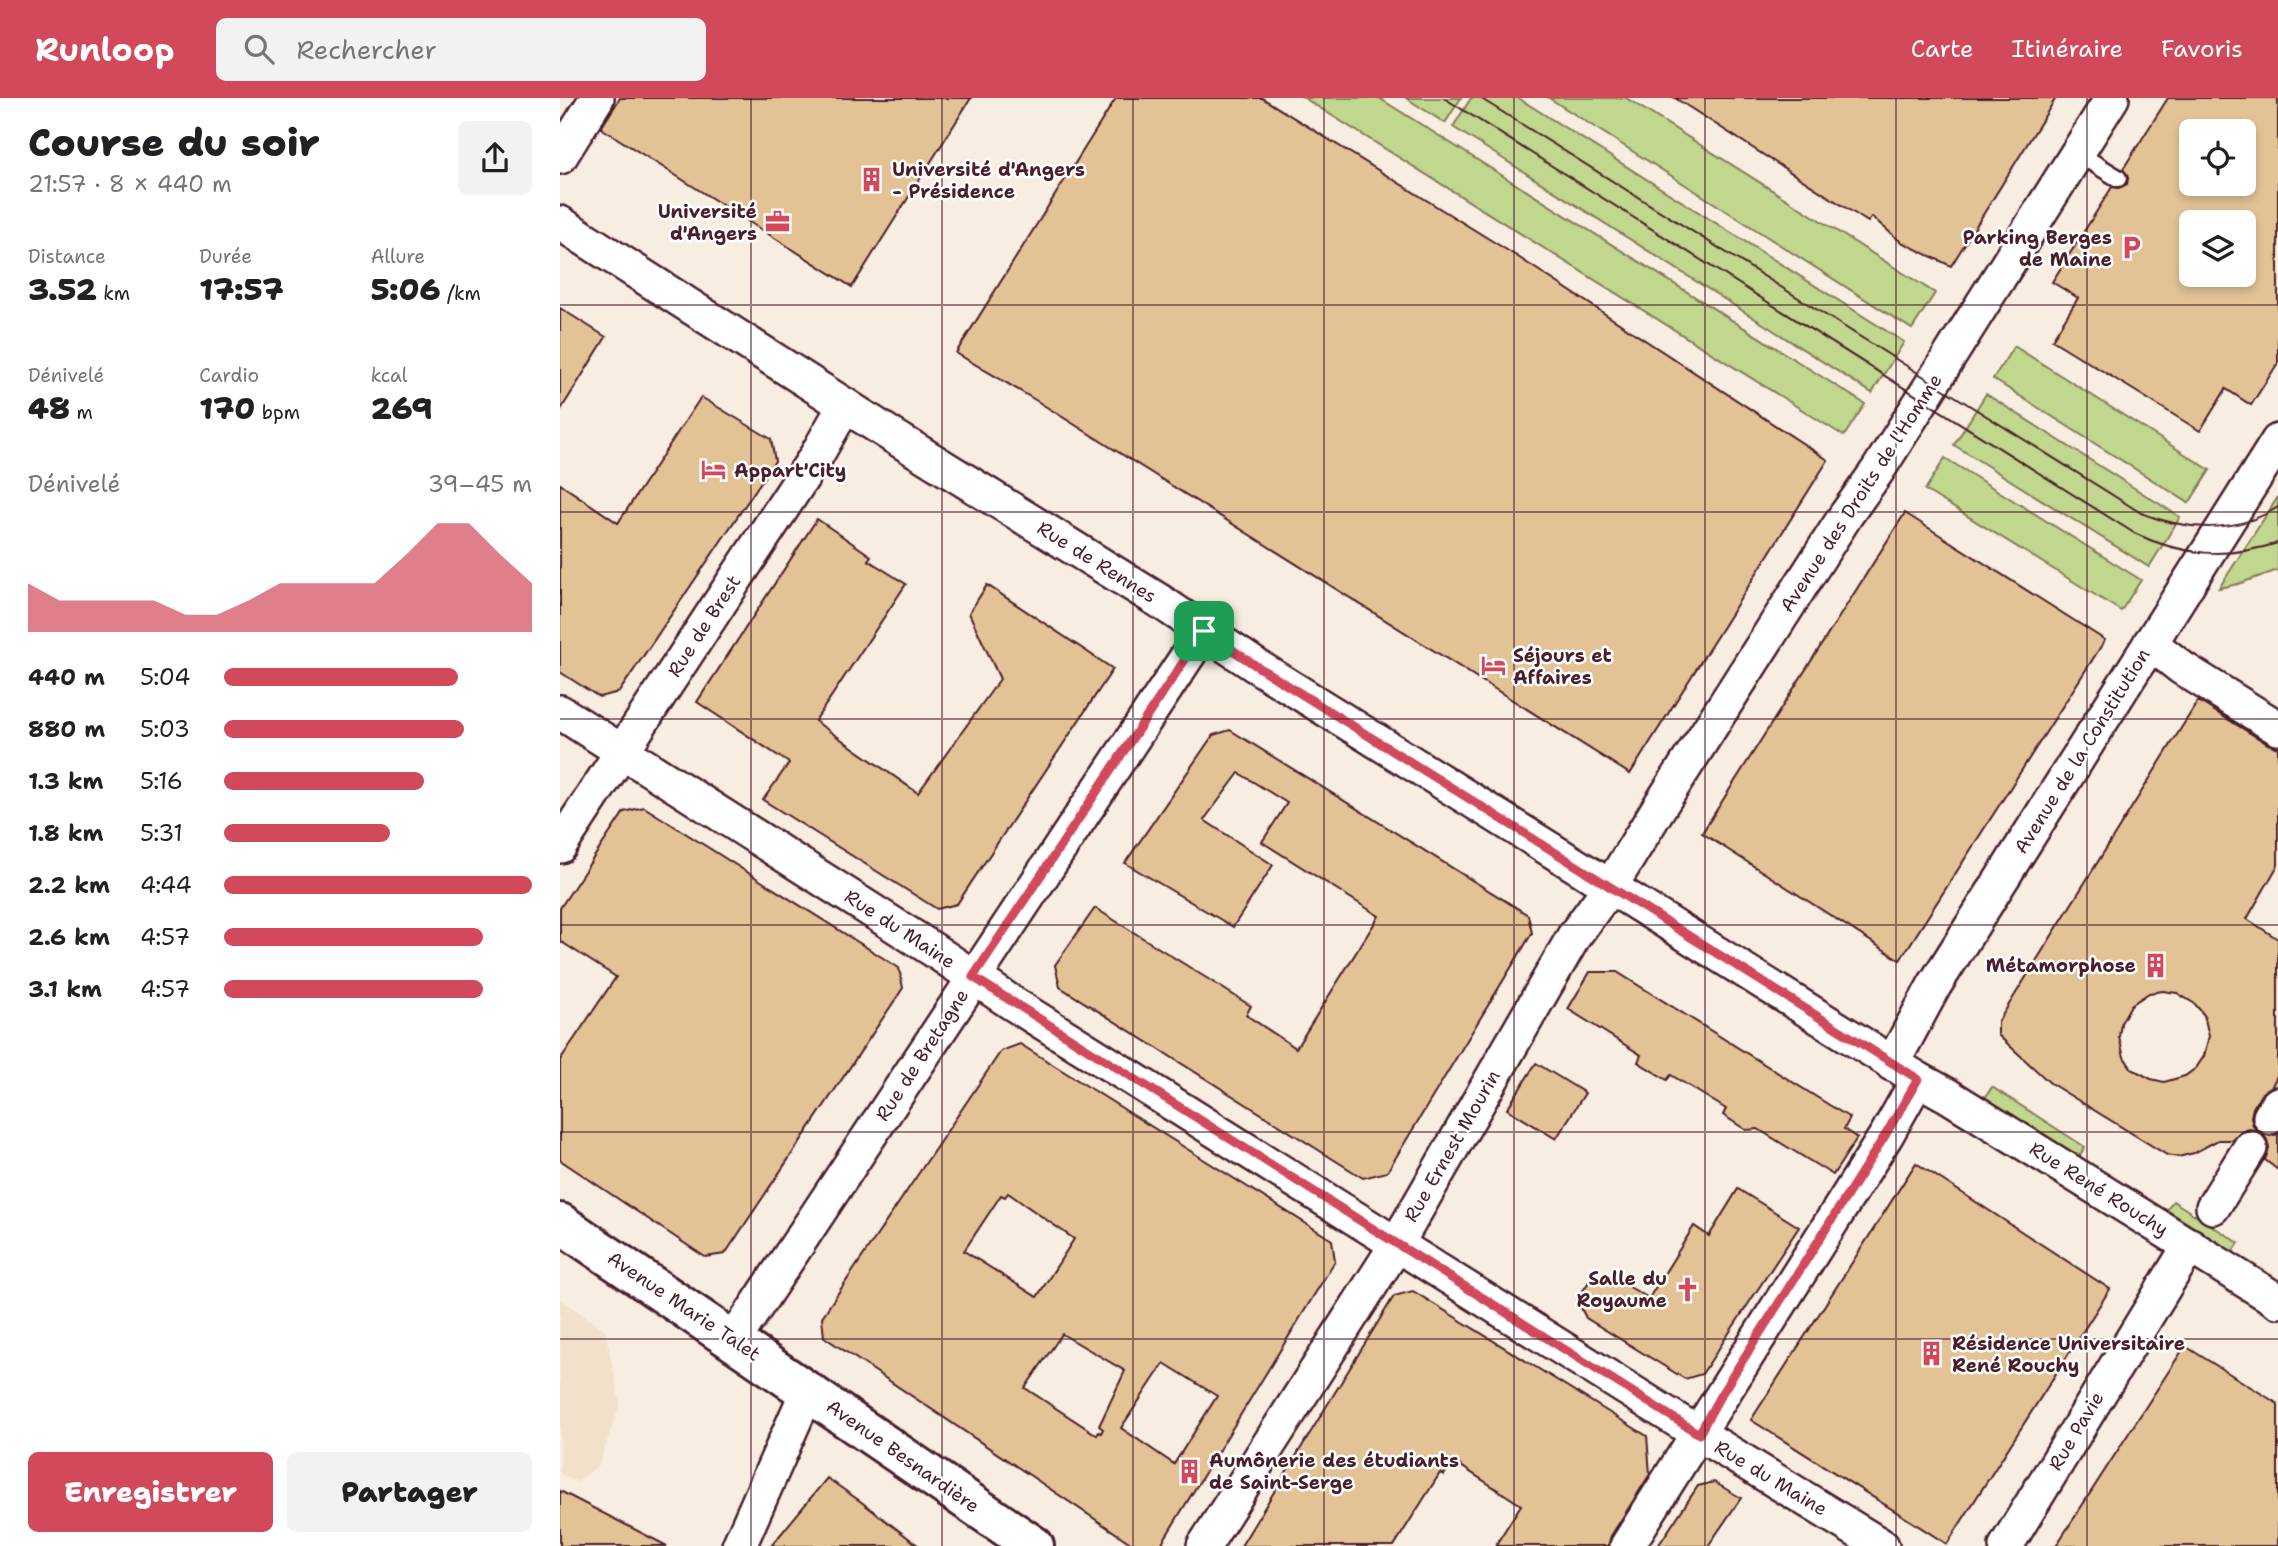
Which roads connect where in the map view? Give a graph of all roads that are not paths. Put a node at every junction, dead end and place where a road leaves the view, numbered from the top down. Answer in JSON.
{"nodes":[{"id":1,"x":597,"y":98,"type":"edge"},
{"id":2,"x":2112,"y":98,"type":"edge"},
{"id":3,"x":2077,"y":153,"type":"junction"},
{"id":4,"x":560,"y":157,"type":"edge"},
{"id":5,"x":2118,"y":178,"type":"dead end"},
{"id":6,"x":560,"y":223,"type":"edge"},
{"id":7,"x":845,"y":405,"type":"junction"},
{"id":8,"x":2278,"y":441,"type":"edge"},
{"id":9,"x":1204,"y":631,"type":"junction"},
{"id":10,"x":2151,"y":643,"type":"junction"},
{"id":11,"x":560,"y":712,"type":"edge"},
{"id":12,"x":2278,"y":728,"type":"edge"},
{"id":13,"x":623,"y":752,"type":"junction"},
{"id":14,"x":560,"y":846,"type":"edge"},
{"id":15,"x":1610,"y":887,"type":"junction"},
{"id":16,"x":973,"y":977,"type":"junction"},
{"id":17,"x":1905,"y":1072,"type":"junction"},
{"id":18,"x":2250,"y":1148,"type":"dead end"},
{"id":19,"x":2213,"y":1208,"type":"dead end"},
{"id":20,"x":560,"y":1223,"type":"edge"},
{"id":21,"x":1396,"y":1242,"type":"junction"},
{"id":22,"x":2190,"y":1245,"type":"junction"},
{"id":23,"x":2278,"y":1301,"type":"edge"},
{"id":24,"x":734,"y":1340,"type":"junction"},
{"id":25,"x":808,"y":1390,"type":"junction"},
{"id":26,"x":1699,"y":1434,"type":"junction"},
{"id":27,"x":739,"y":1546,"type":"edge"},
{"id":28,"x":1034,"y":1546,"type":"edge"},
{"id":29,"x":1204,"y":1546,"type":"edge"},
{"id":30,"x":1628,"y":1546,"type":"edge"},
{"id":31,"x":1882,"y":1546,"type":"edge"},
{"id":32,"x":2006,"y":1546,"type":"edge"}],
"edges":[{"from":1,"to":4,"type":"street"},
{"from":2,"to":3,"type":"street","name":"Avenue des Droits de l'Homme"},
{"from":3,"to":5,"type":"lane"},
{"from":3,"to":15,"type":"street","name":"Avenue des Droits de l'Homme"},
{"from":6,"to":7,"type":"street","name":"Rue de Rennes"},
{"from":7,"to":9,"type":"street","name":"Rue de Rennes"},
{"from":7,"to":13,"type":"street","name":"Rue de Brest"},
{"from":8,"to":10,"type":"street","name":"Avenue de la Constitution"},
{"from":9,"to":15,"type":"street","name":"Rue de Rennes"},
{"from":9,"to":16,"type":"street","name":"Rue de Bretagne"},
{"from":10,"to":12,"type":"street"},
{"from":10,"to":17,"type":"street","name":"Avenue de la Constitution"},
{"from":11,"to":13,"type":"street","name":"Rue du Maine"},
{"from":13,"to":14,"type":"street","name":"Rue de Brest"},
{"from":13,"to":16,"type":"street","name":"Rue du Maine"},
{"from":15,"to":17,"type":"street","name":"Rue de Rennes"},
{"from":15,"to":21,"type":"street","name":"Rue Ernest Mourin"},
{"from":16,"to":21,"type":"street","name":"Rue du Maine"},
{"from":16,"to":24,"type":"street","name":"Rue de Bretagne"},
{"from":17,"to":22,"type":"street","name":"Rue René Rouchy"},
{"from":17,"to":26,"type":"street","name":"Avenue de la Constitution"},
{"from":18,"to":19,"type":"street"},
{"from":20,"to":24,"type":"main road","name":"Avenue Marie Talet"},
{"from":21,"to":26,"type":"street","name":"Rue du Maine"},
{"from":21,"to":29,"type":"street","name":"Rue Ernest Mourin"},
{"from":22,"to":23,"type":"street","name":"Rue René Rouchy"},
{"from":22,"to":32,"type":"street","name":"Rue Pavie"},
{"from":24,"to":25,"type":"main road","name":"Avenue Marie Talet"},
{"from":25,"to":27,"type":"street"},
{"from":25,"to":28,"type":"main road","name":"Avenue Besnardière"},
{"from":26,"to":30,"type":"street","name":"Avenue de la Constitution"},
{"from":26,"to":31,"type":"street","name":"Rue du Maine"}]}
